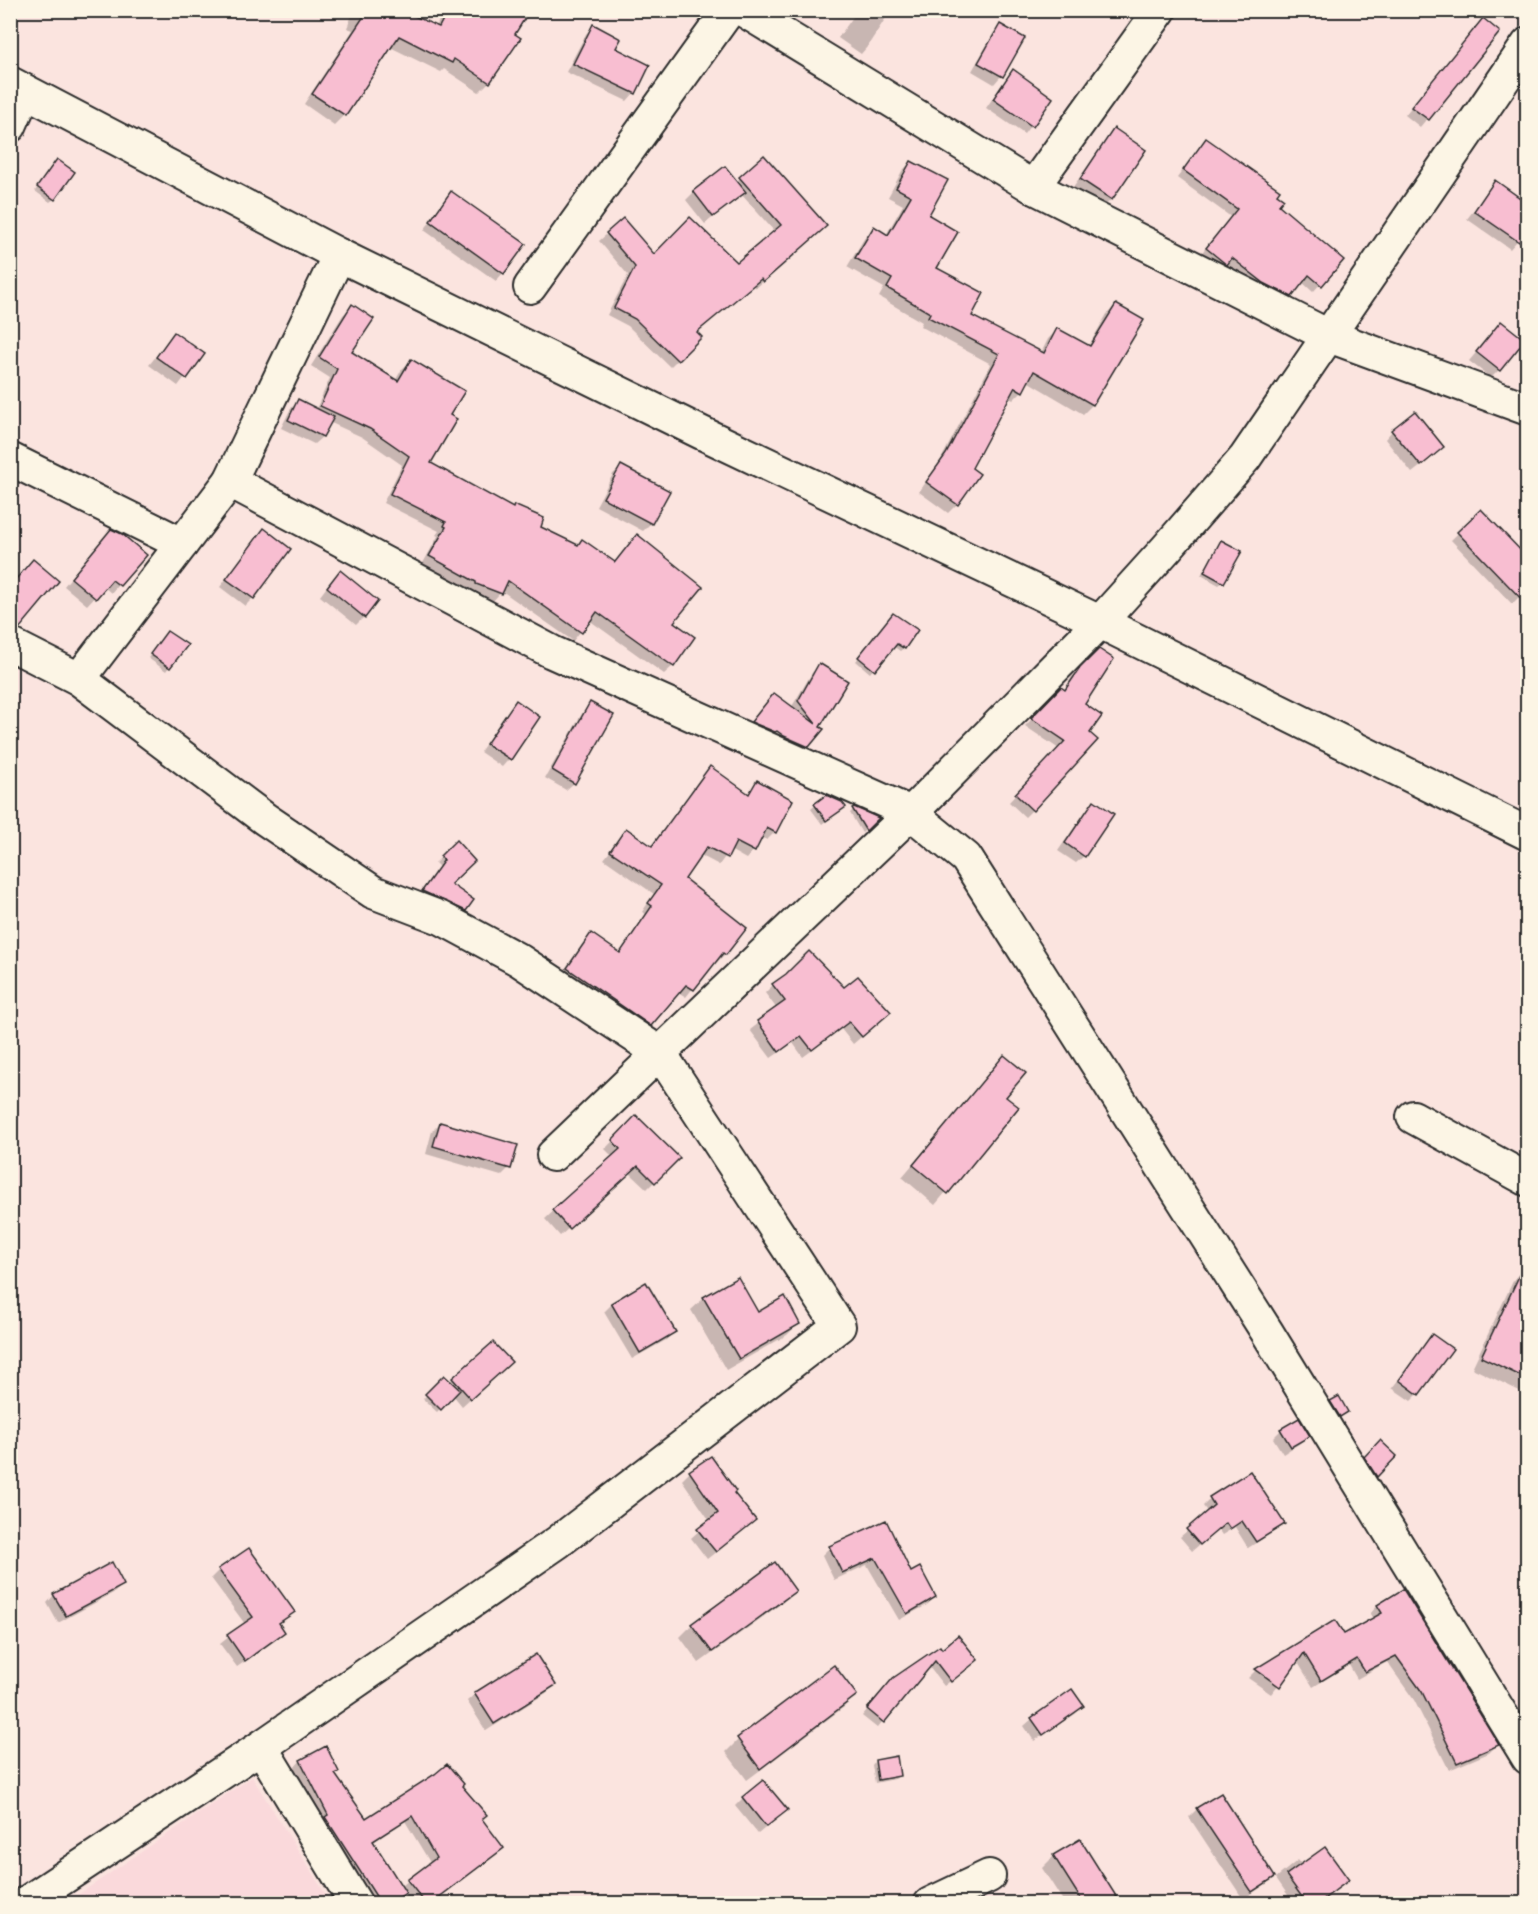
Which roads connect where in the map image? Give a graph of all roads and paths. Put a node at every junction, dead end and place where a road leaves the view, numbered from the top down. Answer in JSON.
{"nodes":[{"id":1,"x":729,"y":10,"type":"edge"},
{"id":2,"x":743,"y":10,"type":"edge"},
{"id":3,"x":1160,"y":10,"type":"edge"},
{"id":4,"x":1527,"y":44,"type":"edge"},
{"id":5,"x":18,"y":87,"type":"edge"},
{"id":6,"x":10,"y":126,"type":"edge"},
{"id":7,"x":1033,"y":187,"type":"junction"},
{"id":8,"x":339,"y":255,"type":"junction"},
{"id":9,"x":530,"y":287,"type":"dead end"},
{"id":10,"x":1329,"y":336,"type":"junction"},
{"id":11,"x":1527,"y":409,"type":"edge"},
{"id":12,"x":10,"y":459,"type":"edge"},
{"id":13,"x":230,"y":481,"type":"junction"},
{"id":14,"x":182,"y":544,"type":"junction"},
{"id":15,"x":1100,"y":621,"type":"junction"},
{"id":16,"x":10,"y":644,"type":"edge"},
{"id":17,"x":79,"y":679,"type":"junction"},
{"id":18,"x":912,"y":813,"type":"junction"},
{"id":19,"x":1527,"y":834,"type":"edge"},
{"id":20,"x":660,"y":1053,"type":"junction"},
{"id":21,"x":1413,"y":1117,"type":"dead end"},
{"id":22,"x":554,"y":1155,"type":"dead end"},
{"id":23,"x":1527,"y":1180,"type":"edge"},
{"id":24,"x":261,"y":1747,"type":"junction"},
{"id":25,"x":1527,"y":1758,"type":"edge"},
{"id":26,"x":988,"y":1876,"type":"dead end"},
{"id":27,"x":24,"y":1904,"type":"edge"},
{"id":28,"x":356,"y":1904,"type":"edge"},
{"id":29,"x":930,"y":1904,"type":"edge"}],
"edges":[{"from":1,"to":9,"type":"street"},
{"from":2,"to":7,"type":"street"},
{"from":3,"to":7,"type":"street"},
{"from":4,"to":10,"type":"street"},
{"from":5,"to":6,"type":"street"},
{"from":5,"to":8,"type":"street"},
{"from":7,"to":10,"type":"street"},
{"from":8,"to":13,"type":"street"},
{"from":8,"to":15,"type":"street"},
{"from":10,"to":11,"type":"street"},
{"from":10,"to":15,"type":"street"},
{"from":12,"to":14,"type":"street"},
{"from":13,"to":14,"type":"street"},
{"from":13,"to":18,"type":"street"},
{"from":14,"to":17,"type":"street"},
{"from":15,"to":18,"type":"street"},
{"from":15,"to":19,"type":"street"},
{"from":16,"to":17,"type":"street"},
{"from":17,"to":20,"type":"street"},
{"from":18,"to":20,"type":"street"},
{"from":18,"to":25,"type":"street"},
{"from":20,"to":22,"type":"street"},
{"from":20,"to":24,"type":"street"},
{"from":21,"to":23,"type":"street"},
{"from":24,"to":27,"type":"street"},
{"from":24,"to":28,"type":"street"},
{"from":26,"to":29,"type":"street"}]}
